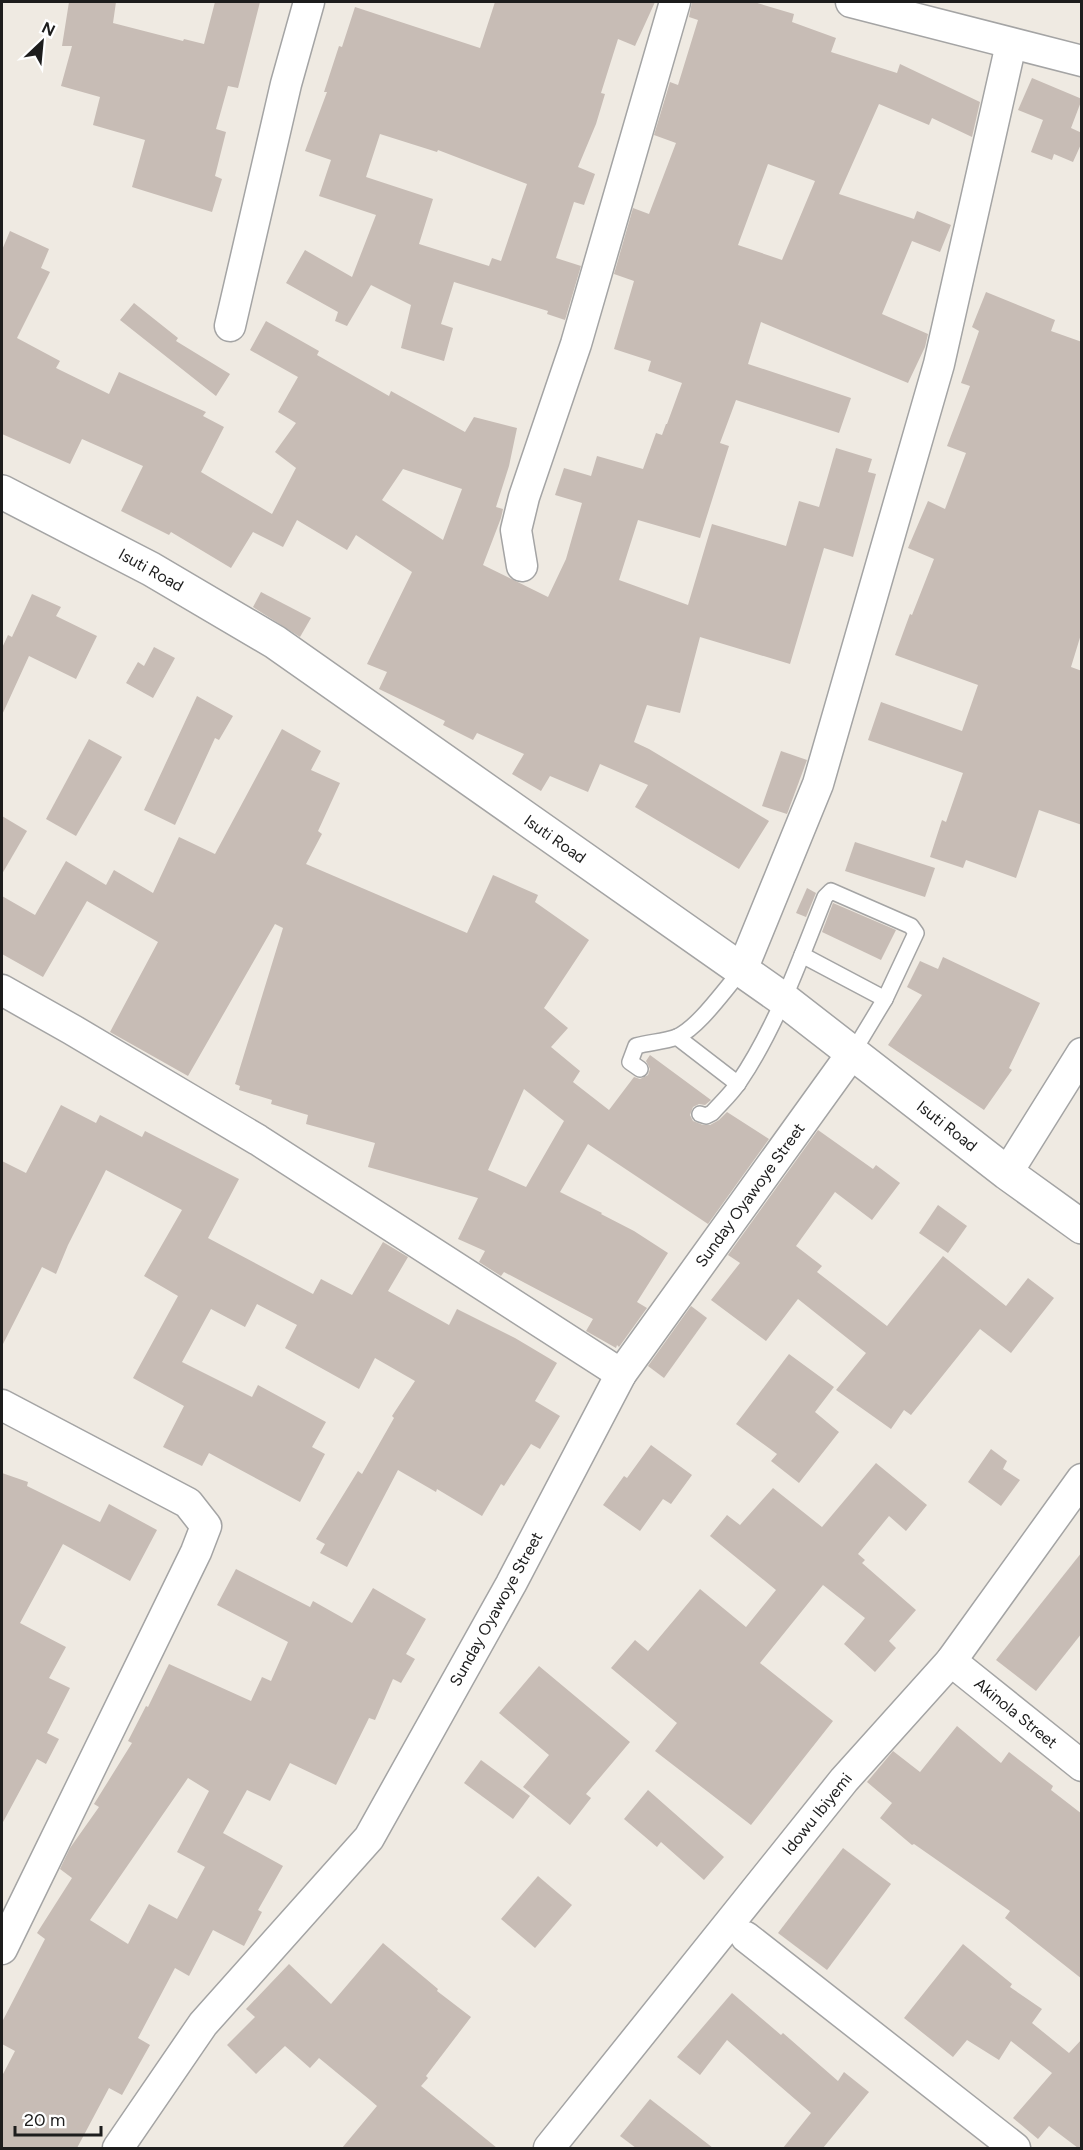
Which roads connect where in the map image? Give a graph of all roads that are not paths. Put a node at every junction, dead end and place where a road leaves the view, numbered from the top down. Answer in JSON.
{"nodes":[{"id":1,"x":309,"y":2,"type":"edge"},
{"id":2,"x":675,"y":2,"type":"edge"},
{"id":3,"x":851,"y":2,"type":"edge"},
{"id":4,"x":1011,"y":44,"type":"junction"},
{"id":5,"x":1082,"y":61,"type":"edge"},
{"id":6,"x":230,"y":326,"type":"dead end"},
{"id":7,"x":2,"y":492,"type":"edge"},
{"id":8,"x":522,"y":566,"type":"dead end"},
{"id":9,"x":802,"y":955,"type":"junction"},
{"id":10,"x":741,"y":970,"type":"junction"},
{"id":11,"x":2,"y":990,"type":"edge"},
{"id":12,"x":783,"y":999,"type":"junction"},
{"id":13,"x":885,"y":999,"type":"junction"},
{"id":14,"x":676,"y":1037,"type":"junction"},
{"id":15,"x":853,"y":1052,"type":"junction"},
{"id":16,"x":1082,"y":1053,"type":"edge"},
{"id":17,"x":640,"y":1070,"type":"dead end"},
{"id":18,"x":738,"y":1084,"type":"junction"},
{"id":19,"x":700,"y":1114,"type":"dead end"},
{"id":20,"x":1006,"y":1173,"type":"junction"},
{"id":21,"x":1082,"y":1227,"type":"edge"},
{"id":22,"x":621,"y":1374,"type":"junction"},
{"id":23,"x":2,"y":1405,"type":"edge"},
{"id":24,"x":1082,"y":1479,"type":"edge"},
{"id":25,"x":951,"y":1661,"type":"junction"},
{"id":26,"x":1082,"y":1766,"type":"edge"},
{"id":27,"x":746,"y":1937,"type":"dead end"},
{"id":28,"x":2,"y":1949,"type":"edge"},
{"id":29,"x":555,"y":2146,"type":"edge"},
{"id":30,"x":118,"y":2148,"type":"edge"},
{"id":31,"x":1015,"y":2148,"type":"edge"}],
"edges":[{"from":1,"to":6,"type":"street"},
{"from":2,"to":8,"type":"street"},
{"from":3,"to":4,"type":"street"},
{"from":4,"to":5,"type":"street"},
{"from":4,"to":10,"type":"street"},
{"from":7,"to":10,"type":"street","name":"Isuti Road"},
{"from":9,"to":12,"type":"lane"},
{"from":9,"to":13,"type":"lane"},
{"from":9,"to":13,"type":"lane"},
{"from":10,"to":12,"type":"street","name":"Isuti Road"},
{"from":10,"to":14,"type":"lane"},
{"from":11,"to":22,"type":"street"},
{"from":12,"to":15,"type":"street","name":"Isuti Road"},
{"from":12,"to":18,"type":"lane"},
{"from":13,"to":15,"type":"lane"},
{"from":14,"to":17,"type":"lane"},
{"from":14,"to":18,"type":"lane"},
{"from":15,"to":20,"type":"street","name":"Isuti Road"},
{"from":15,"to":22,"type":"street","name":"Sunday Oyawoye Street"},
{"from":16,"to":20,"type":"street"},
{"from":18,"to":19,"type":"lane"},
{"from":20,"to":21,"type":"street","name":"Isuti Road"},
{"from":22,"to":30,"type":"street","name":"Sunday Oyawoye Street"},
{"from":23,"to":28,"type":"street"},
{"from":24,"to":25,"type":"street","name":"Idowu Ibiyemi"},
{"from":25,"to":26,"type":"street","name":"Akinola Street"},
{"from":25,"to":29,"type":"street","name":"Idowu Ibiyemi"},
{"from":27,"to":31,"type":"street"}]}
